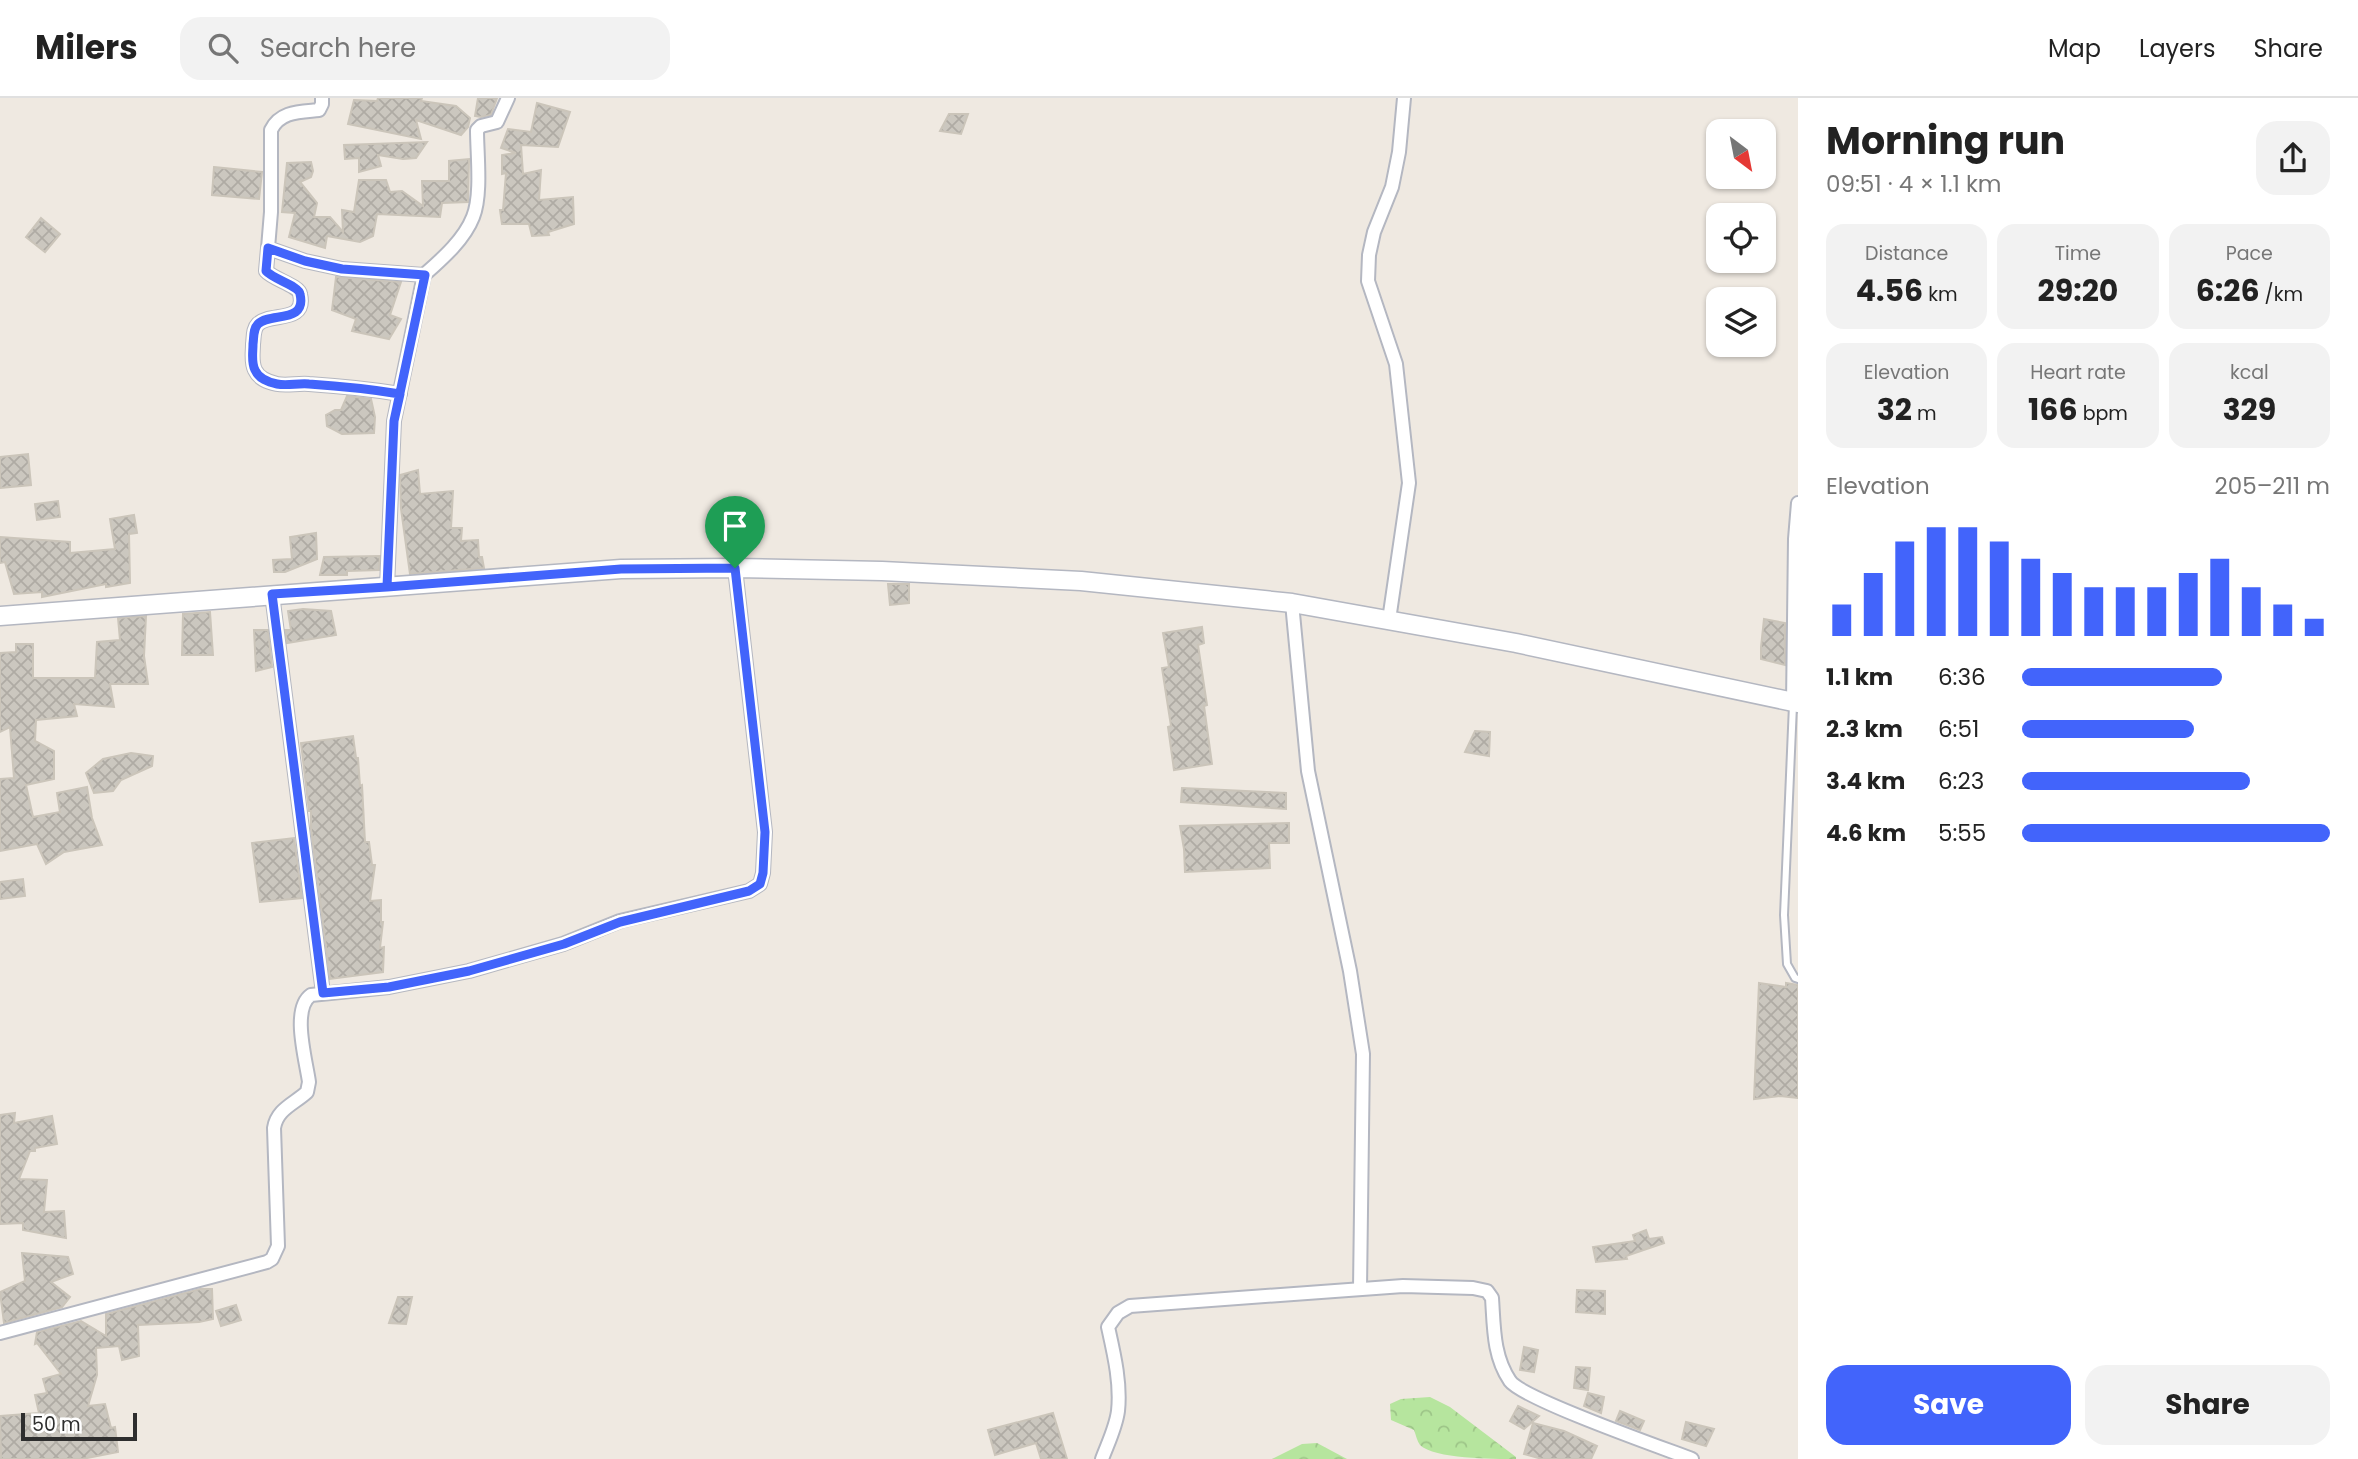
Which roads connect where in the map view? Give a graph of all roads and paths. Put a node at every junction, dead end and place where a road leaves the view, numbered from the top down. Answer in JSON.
{"nodes":[{"id":1,"x":321,"y":98,"type":"edge"},
{"id":2,"x":508,"y":98,"type":"edge"},
{"id":3,"x":1404,"y":98,"type":"edge"},
{"id":4,"x":268,"y":248,"type":"junction"},
{"id":5,"x":425,"y":275,"type":"junction"},
{"id":6,"x":400,"y":394,"type":"junction"},
{"id":7,"x":1798,"y":503,"type":"edge"},
{"id":8,"x":735,"y":568,"type":"junction"},
{"id":9,"x":387,"y":587,"type":"junction"},
{"id":10,"x":272,"y":594,"type":"junction"},
{"id":11,"x":1292,"y":603,"type":"junction"},
{"id":12,"x":0,"y":616,"type":"edge"},
{"id":13,"x":1389,"y":620,"type":"junction"},
{"id":14,"x":1796,"y":703,"type":"edge"},
{"id":15,"x":1798,"y":979,"type":"edge"},
{"id":16,"x":323,"y":993,"type":"junction"},
{"id":17,"x":1360,"y":1289,"type":"junction"},
{"id":18,"x":0,"y":1334,"type":"edge"},
{"id":19,"x":1102,"y":1459,"type":"edge"},
{"id":20,"x":1692,"y":1459,"type":"edge"}],
"edges":[{"from":1,"to":4,"type":"street"},
{"from":2,"to":5,"type":"street"},
{"from":3,"to":13,"type":"street"},
{"from":4,"to":5,"type":"street"},
{"from":4,"to":6,"type":"street"},
{"from":5,"to":6,"type":"street"},
{"from":6,"to":9,"type":"street"},
{"from":7,"to":14,"type":"street"},
{"from":8,"to":9,"type":"street"},
{"from":8,"to":11,"type":"street"},
{"from":8,"to":16,"type":"street"},
{"from":9,"to":10,"type":"street"},
{"from":10,"to":12,"type":"street"},
{"from":10,"to":16,"type":"street"},
{"from":11,"to":13,"type":"street"},
{"from":11,"to":17,"type":"street"},
{"from":13,"to":14,"type":"street"},
{"from":14,"to":15,"type":"lane"},
{"from":16,"to":18,"type":"street"},
{"from":17,"to":19,"type":"street"},
{"from":17,"to":20,"type":"street"}]}
